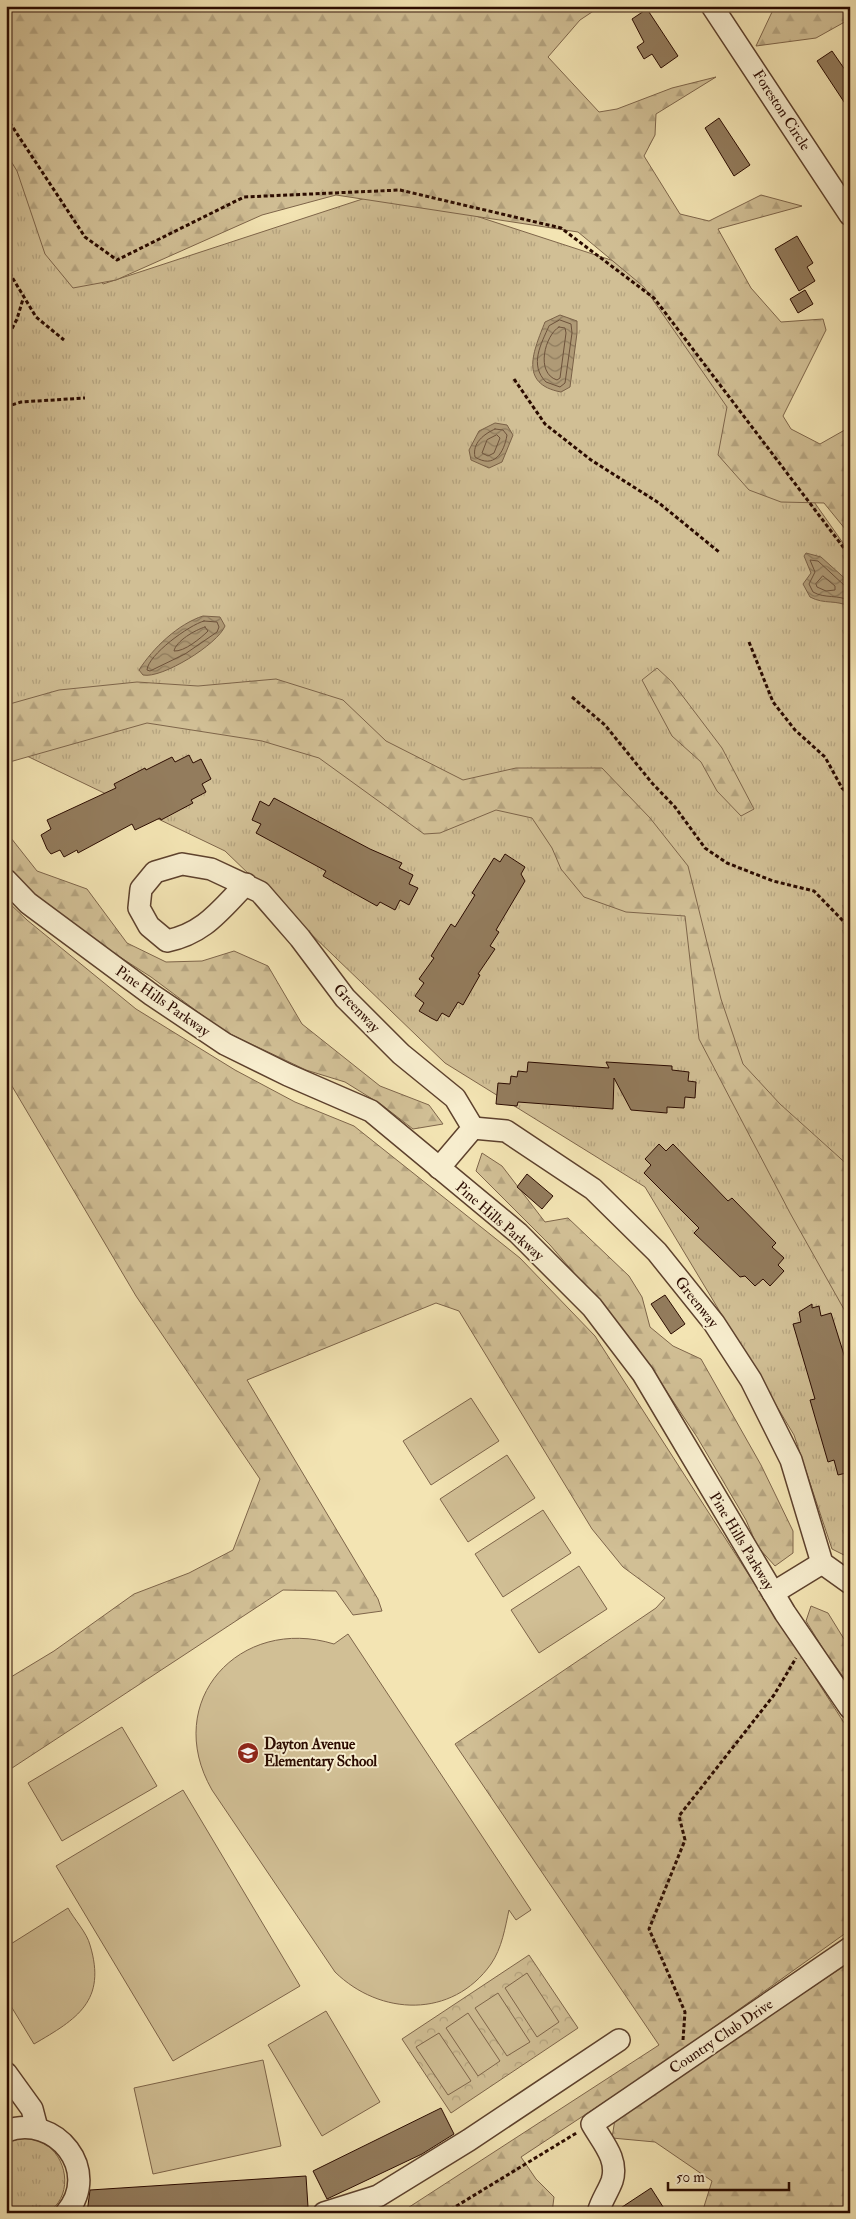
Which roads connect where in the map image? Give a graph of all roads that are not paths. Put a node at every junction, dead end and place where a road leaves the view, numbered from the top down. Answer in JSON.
{"nodes":[{"id":1,"x":712,"y":6,"type":"edge"},
{"id":2,"x":850,"y":215,"type":"edge"},
{"id":3,"x":6,"y":880,"type":"edge"},
{"id":4,"x":246,"y":884,"type":"junction"},
{"id":5,"x":472,"y":1128,"type":"junction"},
{"id":6,"x":439,"y":1168,"type":"junction"},
{"id":7,"x":822,"y":1563,"type":"junction"},
{"id":8,"x":850,"y":1582,"type":"edge"},
{"id":9,"x":773,"y":1593,"type":"junction"},
{"id":10,"x":850,"y":1708,"type":"edge"},
{"id":11,"x":850,"y":1948,"type":"edge"},
{"id":12,"x":619,"y":2040,"type":"dead end"},
{"id":13,"x":6,"y":2073,"type":"edge"},
{"id":14,"x":37,"y":2128,"type":"junction"},
{"id":15,"x":6,"y":2132,"type":"edge"},
{"id":16,"x":66,"y":2213,"type":"edge"},
{"id":17,"x":324,"y":2213,"type":"edge"},
{"id":18,"x":598,"y":2213,"type":"edge"}],
"edges":[{"from":1,"to":2,"type":"street","name":"Foreston Circle"},
{"from":3,"to":6,"type":"street","name":"Pine Hills Parkway"},
{"from":4,"to":4,"type":"street","name":"Greenway"},
{"from":4,"to":5,"type":"street","name":"Greenway"},
{"from":5,"to":6,"type":"street"},
{"from":5,"to":7,"type":"street","name":"Greenway"},
{"from":6,"to":9,"type":"street","name":"Pine Hills Parkway"},
{"from":7,"to":8,"type":"street"},
{"from":7,"to":9,"type":"street"},
{"from":9,"to":10,"type":"street","name":"Pine Hills Parkway"},
{"from":11,"to":18,"type":"street","name":"Country Club Drive"},
{"from":12,"to":17,"type":"street"},
{"from":13,"to":14,"type":"street"},
{"from":14,"to":15,"type":"street"},
{"from":14,"to":16,"type":"street"}]}
